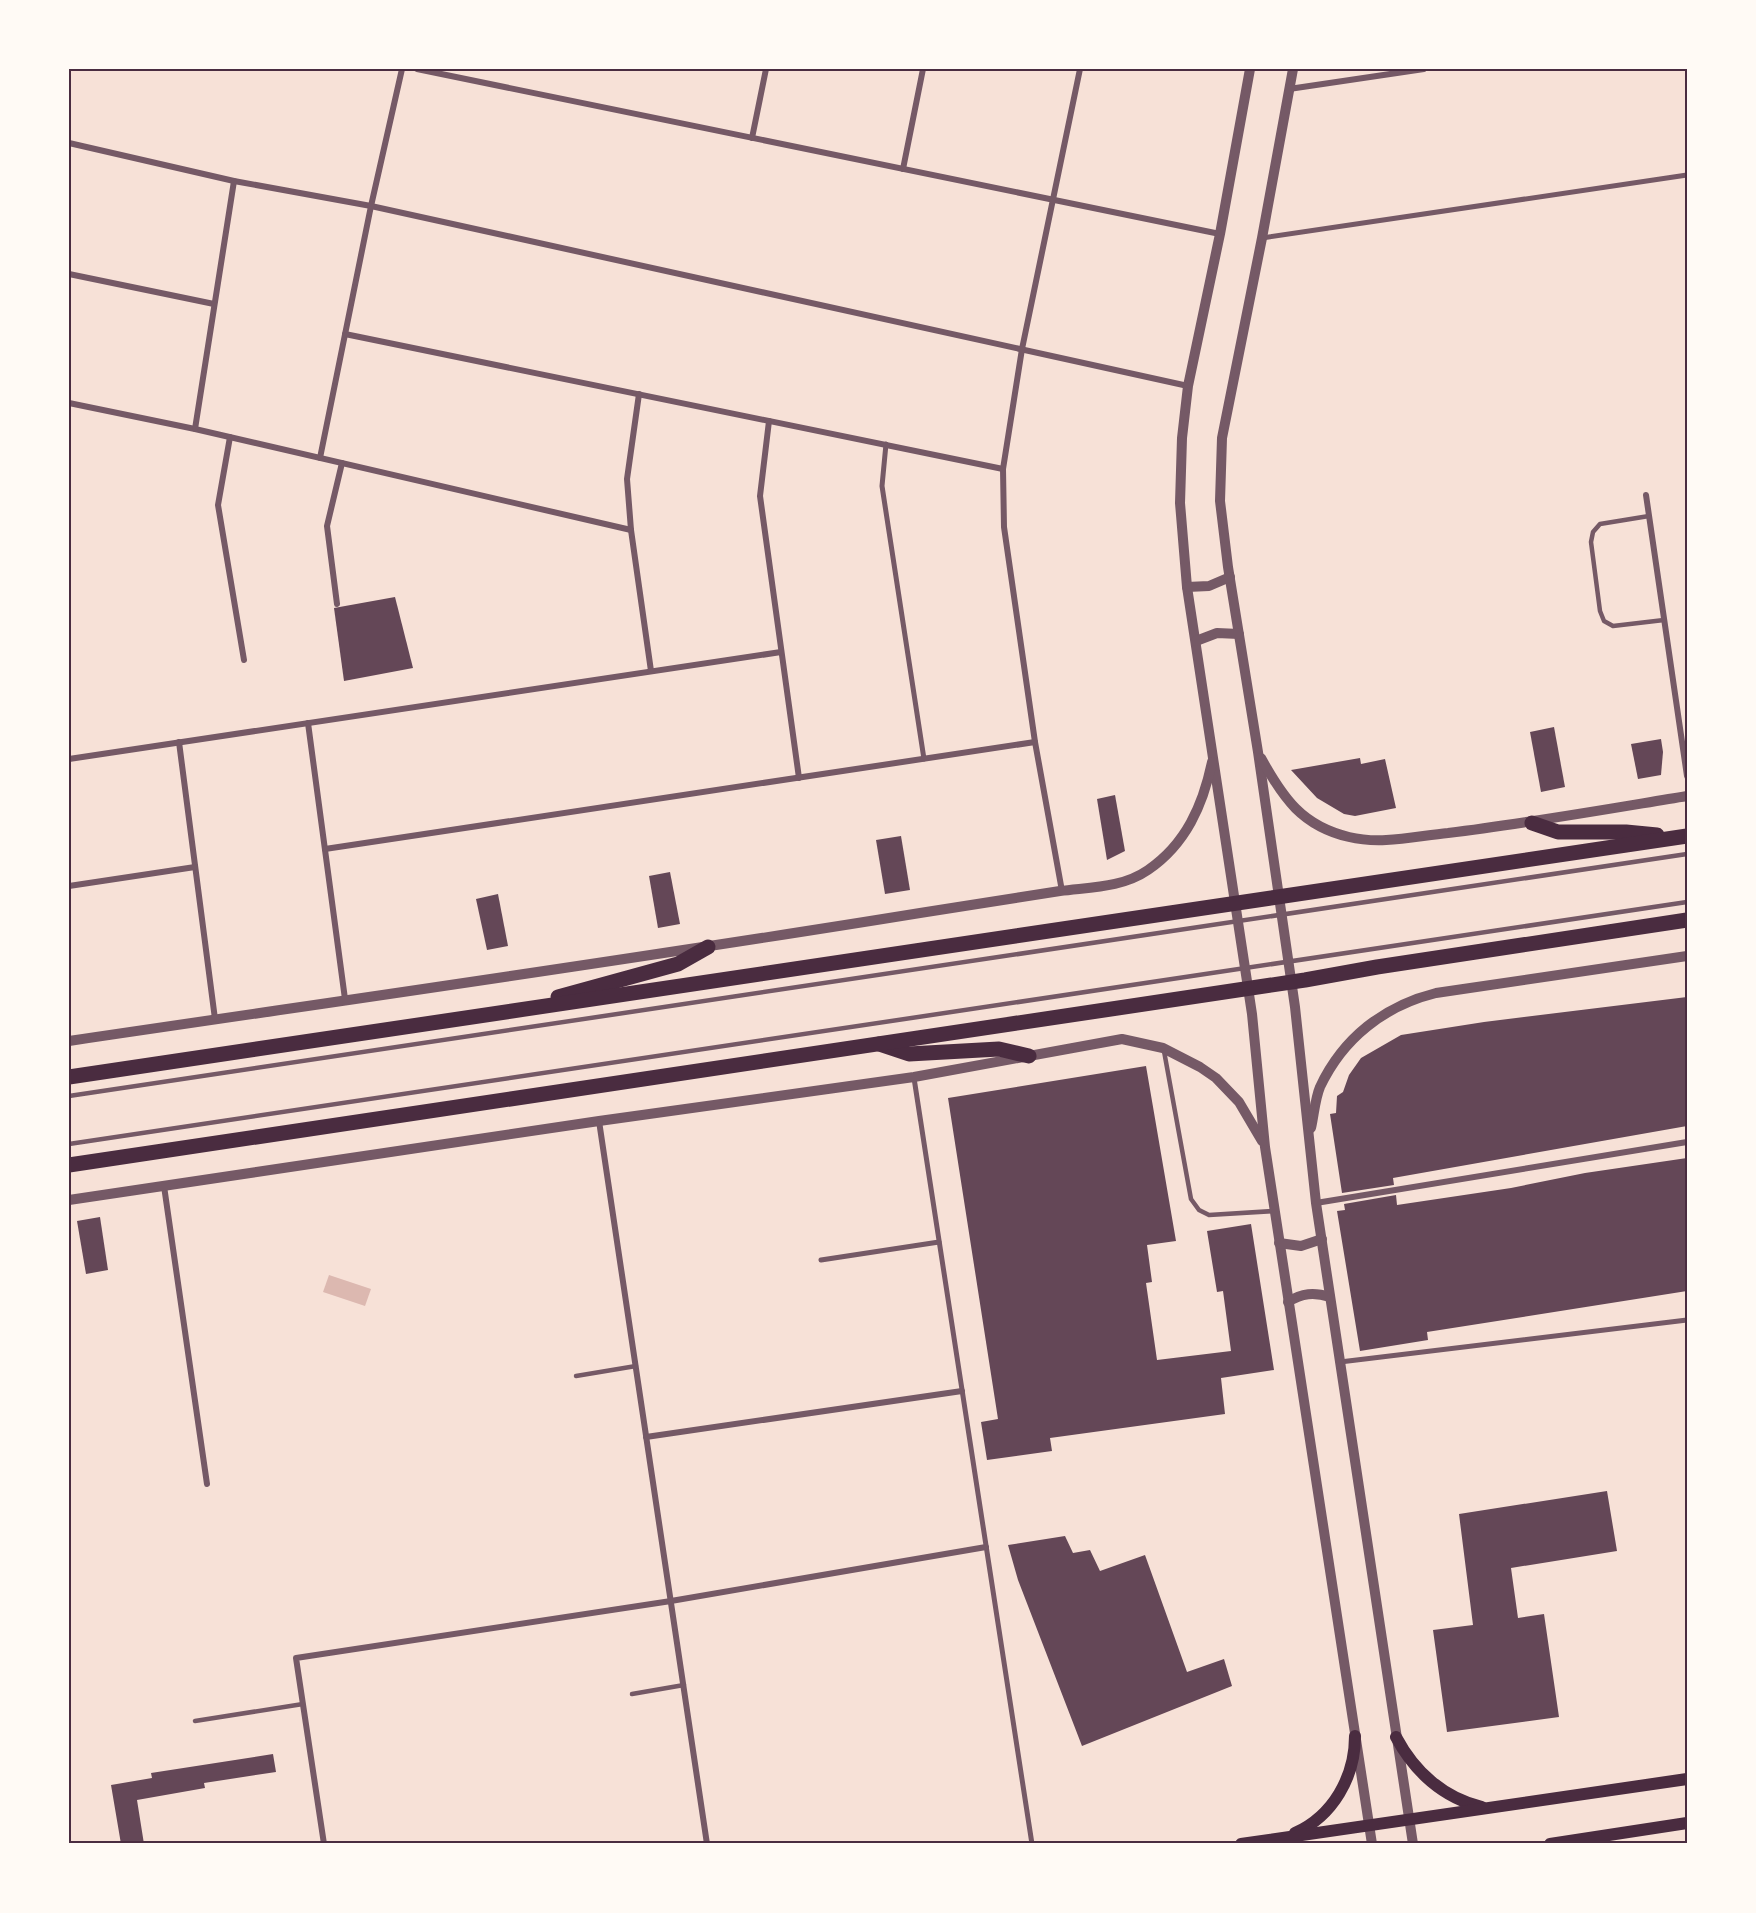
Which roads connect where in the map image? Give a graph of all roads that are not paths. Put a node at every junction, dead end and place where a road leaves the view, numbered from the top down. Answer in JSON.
{"nodes":[{"id":1,"x":402,"y":69,"type":"edge"},
{"id":2,"x":417,"y":69,"type":"edge"},
{"id":3,"x":766,"y":69,"type":"edge"},
{"id":4,"x":923,"y":69,"type":"edge"},
{"id":5,"x":1080,"y":69,"type":"edge"},
{"id":6,"x":1250,"y":69,"type":"edge"},
{"id":7,"x":1293,"y":69,"type":"edge"},
{"id":8,"x":1424,"y":69,"type":"edge"},
{"id":9,"x":1289,"y":89,"type":"junction"},
{"id":10,"x":752,"y":138,"type":"junction"},
{"id":11,"x":69,"y":143,"type":"edge"},
{"id":12,"x":903,"y":169,"type":"junction"},
{"id":13,"x":1687,"y":175,"type":"edge"},
{"id":14,"x":234,"y":181,"type":"junction"},
{"id":15,"x":1053,"y":199,"type":"junction"},
{"id":16,"x":371,"y":206,"type":"junction"},
{"id":17,"x":1220,"y":234,"type":"junction"},
{"id":18,"x":1262,"y":238,"type":"junction"},
{"id":19,"x":69,"y":274,"type":"edge"},
{"id":20,"x":214,"y":304,"type":"junction"},
{"id":21,"x":345,"y":334,"type":"junction"},
{"id":22,"x":1022,"y":349,"type":"junction"},
{"id":23,"x":1188,"y":386,"type":"junction"},
{"id":24,"x":639,"y":394,"type":"junction"},
{"id":25,"x":69,"y":403,"type":"edge"},
{"id":26,"x":769,"y":421,"type":"junction"},
{"id":27,"x":195,"y":429,"type":"junction"},
{"id":28,"x":230,"y":437,"type":"junction"},
{"id":29,"x":886,"y":444,"type":"junction"},
{"id":30,"x":320,"y":458,"type":"junction"},
{"id":31,"x":342,"y":463,"type":"junction"},
{"id":32,"x":1003,"y":469,"type":"junction"},
{"id":33,"x":1646,"y":495,"type":"dead end"},
{"id":34,"x":1649,"y":516,"type":"junction"},
{"id":35,"x":631,"y":530,"type":"junction"},
{"id":36,"x":1230,"y":577,"type":"junction"},
{"id":37,"x":1187,"y":587,"type":"junction"},
{"id":38,"x":337,"y":604,"type":"dead end"},
{"id":39,"x":1664,"y":620,"type":"junction"},
{"id":40,"x":1239,"y":634,"type":"junction"},
{"id":41,"x":1196,"y":641,"type":"junction"},
{"id":42,"x":781,"y":652,"type":"junction"},
{"id":43,"x":244,"y":660,"type":"dead end"},
{"id":44,"x":651,"y":671,"type":"junction"},
{"id":45,"x":308,"y":723,"type":"junction"},
{"id":46,"x":179,"y":742,"type":"junction"},
{"id":47,"x":1035,"y":742,"type":"junction"},
{"id":48,"x":1258,"y":752,"type":"junction"},
{"id":49,"x":1213,"y":756,"type":"junction"},
{"id":50,"x":69,"y":759,"type":"edge"},
{"id":51,"x":924,"y":759,"type":"junction"},
{"id":52,"x":1687,"y":776,"type":"edge"},
{"id":53,"x":799,"y":778,"type":"junction"},
{"id":54,"x":1687,"y":796,"type":"edge"},
{"id":55,"x":1532,"y":823,"type":"junction"},
{"id":56,"x":1682,"y":837,"type":"edge"},
{"id":57,"x":325,"y":849,"type":"junction"},
{"id":58,"x":1687,"y":854,"type":"edge"},
{"id":59,"x":195,"y":867,"type":"junction"},
{"id":60,"x":69,"y":886,"type":"edge"},
{"id":61,"x":1062,"y":891,"type":"junction"},
{"id":62,"x":1280,"y":896,"type":"junction"},
{"id":63,"x":1687,"y":902,"type":"edge"},
{"id":64,"x":1236,"y":903,"type":"junction"},
{"id":65,"x":1282,"y":915,"type":"junction"},
{"id":66,"x":1687,"y":920,"type":"edge"},
{"id":67,"x":1238,"y":922,"type":"junction"},
{"id":68,"x":708,"y":947,"type":"junction"},
{"id":69,"x":1687,"y":956,"type":"edge"},
{"id":70,"x":1289,"y":963,"type":"junction"},
{"id":71,"x":1245,"y":968,"type":"junction"},
{"id":72,"x":1292,"y":982,"type":"junction"},
{"id":73,"x":1248,"y":989,"type":"junction"},
{"id":74,"x":345,"y":999,"type":"junction"},
{"id":75,"x":537,"y":1008,"type":"junction"},
{"id":76,"x":215,"y":1019,"type":"junction"},
{"id":77,"x":69,"y":1041,"type":"edge"},
{"id":78,"x":876,"y":1043,"type":"junction"},
{"id":79,"x":1163,"y":1048,"type":"junction"},
{"id":80,"x":1029,"y":1056,"type":"junction"},
{"id":81,"x":69,"y":1077,"type":"edge"},
{"id":82,"x":914,"y":1077,"type":"junction"},
{"id":83,"x":69,"y":1096,"type":"edge"},
{"id":84,"x":599,"y":1121,"type":"junction"},
{"id":85,"x":1309,"y":1137,"type":"junction"},
{"id":86,"x":1687,"y":1142,"type":"edge"},
{"id":87,"x":69,"y":1144,"type":"edge"},
{"id":88,"x":1265,"y":1147,"type":"junction"},
{"id":89,"x":69,"y":1165,"type":"edge"},
{"id":90,"x":164,"y":1186,"type":"junction"},
{"id":91,"x":69,"y":1200,"type":"edge"},
{"id":92,"x":1316,"y":1203,"type":"junction"},
{"id":93,"x":1274,"y":1211,"type":"junction"},
{"id":94,"x":1322,"y":1239,"type":"junction"},
{"id":95,"x":939,"y":1242,"type":"junction"},
{"id":96,"x":1279,"y":1243,"type":"junction"},
{"id":97,"x":821,"y":1260,"type":"dead end"},
{"id":98,"x":1330,"y":1297,"type":"junction"},
{"id":99,"x":1288,"y":1302,"type":"junction"},
{"id":100,"x":1687,"y":1320,"type":"edge"},
{"id":101,"x":1340,"y":1362,"type":"junction"},
{"id":102,"x":636,"y":1366,"type":"junction"},
{"id":103,"x":576,"y":1376,"type":"dead end"},
{"id":104,"x":962,"y":1391,"type":"junction"},
{"id":105,"x":646,"y":1437,"type":"junction"},
{"id":106,"x":207,"y":1484,"type":"dead end"},
{"id":107,"x":986,"y":1547,"type":"junction"},
{"id":108,"x":671,"y":1601,"type":"junction"},
{"id":109,"x":684,"y":1684,"type":"junction"},
{"id":110,"x":632,"y":1694,"type":"dead end"},
{"id":111,"x":303,"y":1704,"type":"junction"},
{"id":112,"x":195,"y":1721,"type":"dead end"},
{"id":113,"x":1356,"y":1736,"type":"junction"},
{"id":114,"x":1396,"y":1737,"type":"junction"},
{"id":115,"x":1687,"y":1779,"type":"edge"},
{"id":116,"x":1489,"y":1809,"type":"junction"},
{"id":117,"x":1410,"y":1821,"type":"junction"},
{"id":118,"x":1687,"y":1823,"type":"edge"},
{"id":119,"x":1369,"y":1827,"type":"junction"},
{"id":120,"x":1285,"y":1838,"type":"junction"},
{"id":121,"x":324,"y":1844,"type":"edge"},
{"id":122,"x":707,"y":1844,"type":"edge"},
{"id":123,"x":1032,"y":1844,"type":"edge"},
{"id":124,"x":1241,"y":1844,"type":"edge"},
{"id":125,"x":1372,"y":1844,"type":"edge"},
{"id":126,"x":1413,"y":1844,"type":"edge"},
{"id":127,"x":1550,"y":1844,"type":"edge"}],
"edges":[{"from":1,"to":16,"type":"street"},
{"from":2,"to":10,"type":"street"},
{"from":3,"to":10,"type":"street"},
{"from":4,"to":12,"type":"street"},
{"from":5,"to":15,"type":"street"},
{"from":6,"to":17,"type":"street"},
{"from":7,"to":9,"type":"street"},
{"from":8,"to":9,"type":"street"},
{"from":9,"to":18,"type":"street"},
{"from":10,"to":12,"type":"street"},
{"from":11,"to":14,"type":"street"},
{"from":12,"to":15,"type":"street"},
{"from":13,"to":18,"type":"street"},
{"from":14,"to":16,"type":"street"},
{"from":14,"to":20,"type":"street"},
{"from":15,"to":17,"type":"street"},
{"from":15,"to":22,"type":"street"},
{"from":16,"to":21,"type":"street"},
{"from":16,"to":22,"type":"street"},
{"from":17,"to":23,"type":"street"},
{"from":18,"to":36,"type":"street"},
{"from":19,"to":20,"type":"street"},
{"from":20,"to":27,"type":"street"},
{"from":21,"to":24,"type":"street"},
{"from":21,"to":30,"type":"street"},
{"from":22,"to":23,"type":"street"},
{"from":22,"to":32,"type":"street"},
{"from":23,"to":37,"type":"street"},
{"from":24,"to":26,"type":"street"},
{"from":24,"to":35,"type":"street"},
{"from":25,"to":27,"type":"street"},
{"from":26,"to":29,"type":"street"},
{"from":26,"to":42,"type":"street"},
{"from":27,"to":28,"type":"street"},
{"from":28,"to":30,"type":"street"},
{"from":28,"to":43,"type":"street"},
{"from":29,"to":32,"type":"street"},
{"from":29,"to":51,"type":"street"},
{"from":30,"to":31,"type":"street"},
{"from":31,"to":35,"type":"street"},
{"from":31,"to":38,"type":"street"},
{"from":32,"to":47,"type":"street"},
{"from":33,"to":34,"type":"street"},
{"from":34,"to":39,"type":"street"},
{"from":34,"to":39,"type":"lane"},
{"from":35,"to":44,"type":"street"},
{"from":36,"to":37,"type":"street"},
{"from":36,"to":40,"type":"street"},
{"from":37,"to":41,"type":"street"},
{"from":39,"to":52,"type":"street"},
{"from":40,"to":41,"type":"street"},
{"from":40,"to":48,"type":"street"},
{"from":41,"to":49,"type":"street"},
{"from":42,"to":44,"type":"street"},
{"from":42,"to":53,"type":"street"},
{"from":44,"to":45,"type":"street"},
{"from":45,"to":46,"type":"street"},
{"from":45,"to":57,"type":"street"},
{"from":46,"to":50,"type":"street"},
{"from":46,"to":59,"type":"street"},
{"from":47,"to":51,"type":"street"},
{"from":47,"to":61,"type":"street"},
{"from":48,"to":55,"type":"street"},
{"from":48,"to":62,"type":"street"},
{"from":49,"to":61,"type":"street"},
{"from":49,"to":64,"type":"street"},
{"from":51,"to":53,"type":"street"},
{"from":53,"to":57,"type":"street"},
{"from":54,"to":55,"type":"street"},
{"from":55,"to":56,"type":"main road"},
{"from":56,"to":62,"type":"main road"},
{"from":57,"to":74,"type":"street"},
{"from":58,"to":65,"type":"lane"},
{"from":59,"to":60,"type":"street"},
{"from":59,"to":76,"type":"street"},
{"from":61,"to":68,"type":"street"},
{"from":62,"to":64,"type":"main road"},
{"from":62,"to":65,"type":"street"},
{"from":63,"to":70,"type":"lane"},
{"from":64,"to":67,"type":"street"},
{"from":64,"to":75,"type":"main road"},
{"from":65,"to":67,"type":"lane"},
{"from":65,"to":70,"type":"street"},
{"from":66,"to":72,"type":"main road"},
{"from":67,"to":71,"type":"street"},
{"from":67,"to":83,"type":"lane"},
{"from":68,"to":74,"type":"street"},
{"from":68,"to":75,"type":"main road"},
{"from":69,"to":85,"type":"street"},
{"from":70,"to":71,"type":"lane"},
{"from":70,"to":72,"type":"street"},
{"from":71,"to":73,"type":"street"},
{"from":71,"to":87,"type":"lane"},
{"from":72,"to":73,"type":"main road"},
{"from":72,"to":85,"type":"street"},
{"from":73,"to":78,"type":"main road"},
{"from":73,"to":88,"type":"street"},
{"from":74,"to":76,"type":"street"},
{"from":75,"to":81,"type":"main road"},
{"from":76,"to":77,"type":"street"},
{"from":78,"to":80,"type":"main road"},
{"from":78,"to":89,"type":"main road"},
{"from":79,"to":80,"type":"street"},
{"from":79,"to":88,"type":"street"},
{"from":79,"to":93,"type":"lane"},
{"from":80,"to":82,"type":"street"},
{"from":82,"to":84,"type":"street"},
{"from":82,"to":95,"type":"street"},
{"from":84,"to":90,"type":"street"},
{"from":84,"to":102,"type":"street"},
{"from":85,"to":92,"type":"street"},
{"from":86,"to":92,"type":"street"},
{"from":88,"to":93,"type":"street"},
{"from":90,"to":91,"type":"street"},
{"from":90,"to":106,"type":"street"},
{"from":92,"to":94,"type":"street"},
{"from":93,"to":96,"type":"street"},
{"from":94,"to":96,"type":"street"},
{"from":94,"to":98,"type":"street"},
{"from":95,"to":97,"type":"street"},
{"from":95,"to":104,"type":"street"},
{"from":96,"to":99,"type":"street"},
{"from":98,"to":99,"type":"street"},
{"from":98,"to":101,"type":"street"},
{"from":99,"to":113,"type":"street"},
{"from":100,"to":101,"type":"street"},
{"from":101,"to":114,"type":"street"},
{"from":102,"to":103,"type":"lane"},
{"from":102,"to":105,"type":"street"},
{"from":104,"to":105,"type":"street"},
{"from":104,"to":107,"type":"street"},
{"from":105,"to":108,"type":"street"},
{"from":107,"to":108,"type":"street"},
{"from":107,"to":123,"type":"street"},
{"from":108,"to":109,"type":"street"},
{"from":108,"to":111,"type":"street"},
{"from":109,"to":110,"type":"lane"},
{"from":109,"to":122,"type":"street"},
{"from":111,"to":112,"type":"lane"},
{"from":111,"to":121,"type":"street"},
{"from":113,"to":119,"type":"street"},
{"from":113,"to":120,"type":"main road"},
{"from":114,"to":116,"type":"main road"},
{"from":114,"to":117,"type":"street"},
{"from":115,"to":116,"type":"main road"},
{"from":116,"to":117,"type":"main road"},
{"from":117,"to":119,"type":"main road"},
{"from":117,"to":126,"type":"street"},
{"from":118,"to":127,"type":"main road"},
{"from":119,"to":120,"type":"main road"},
{"from":119,"to":125,"type":"street"},
{"from":120,"to":124,"type":"main road"}]}
